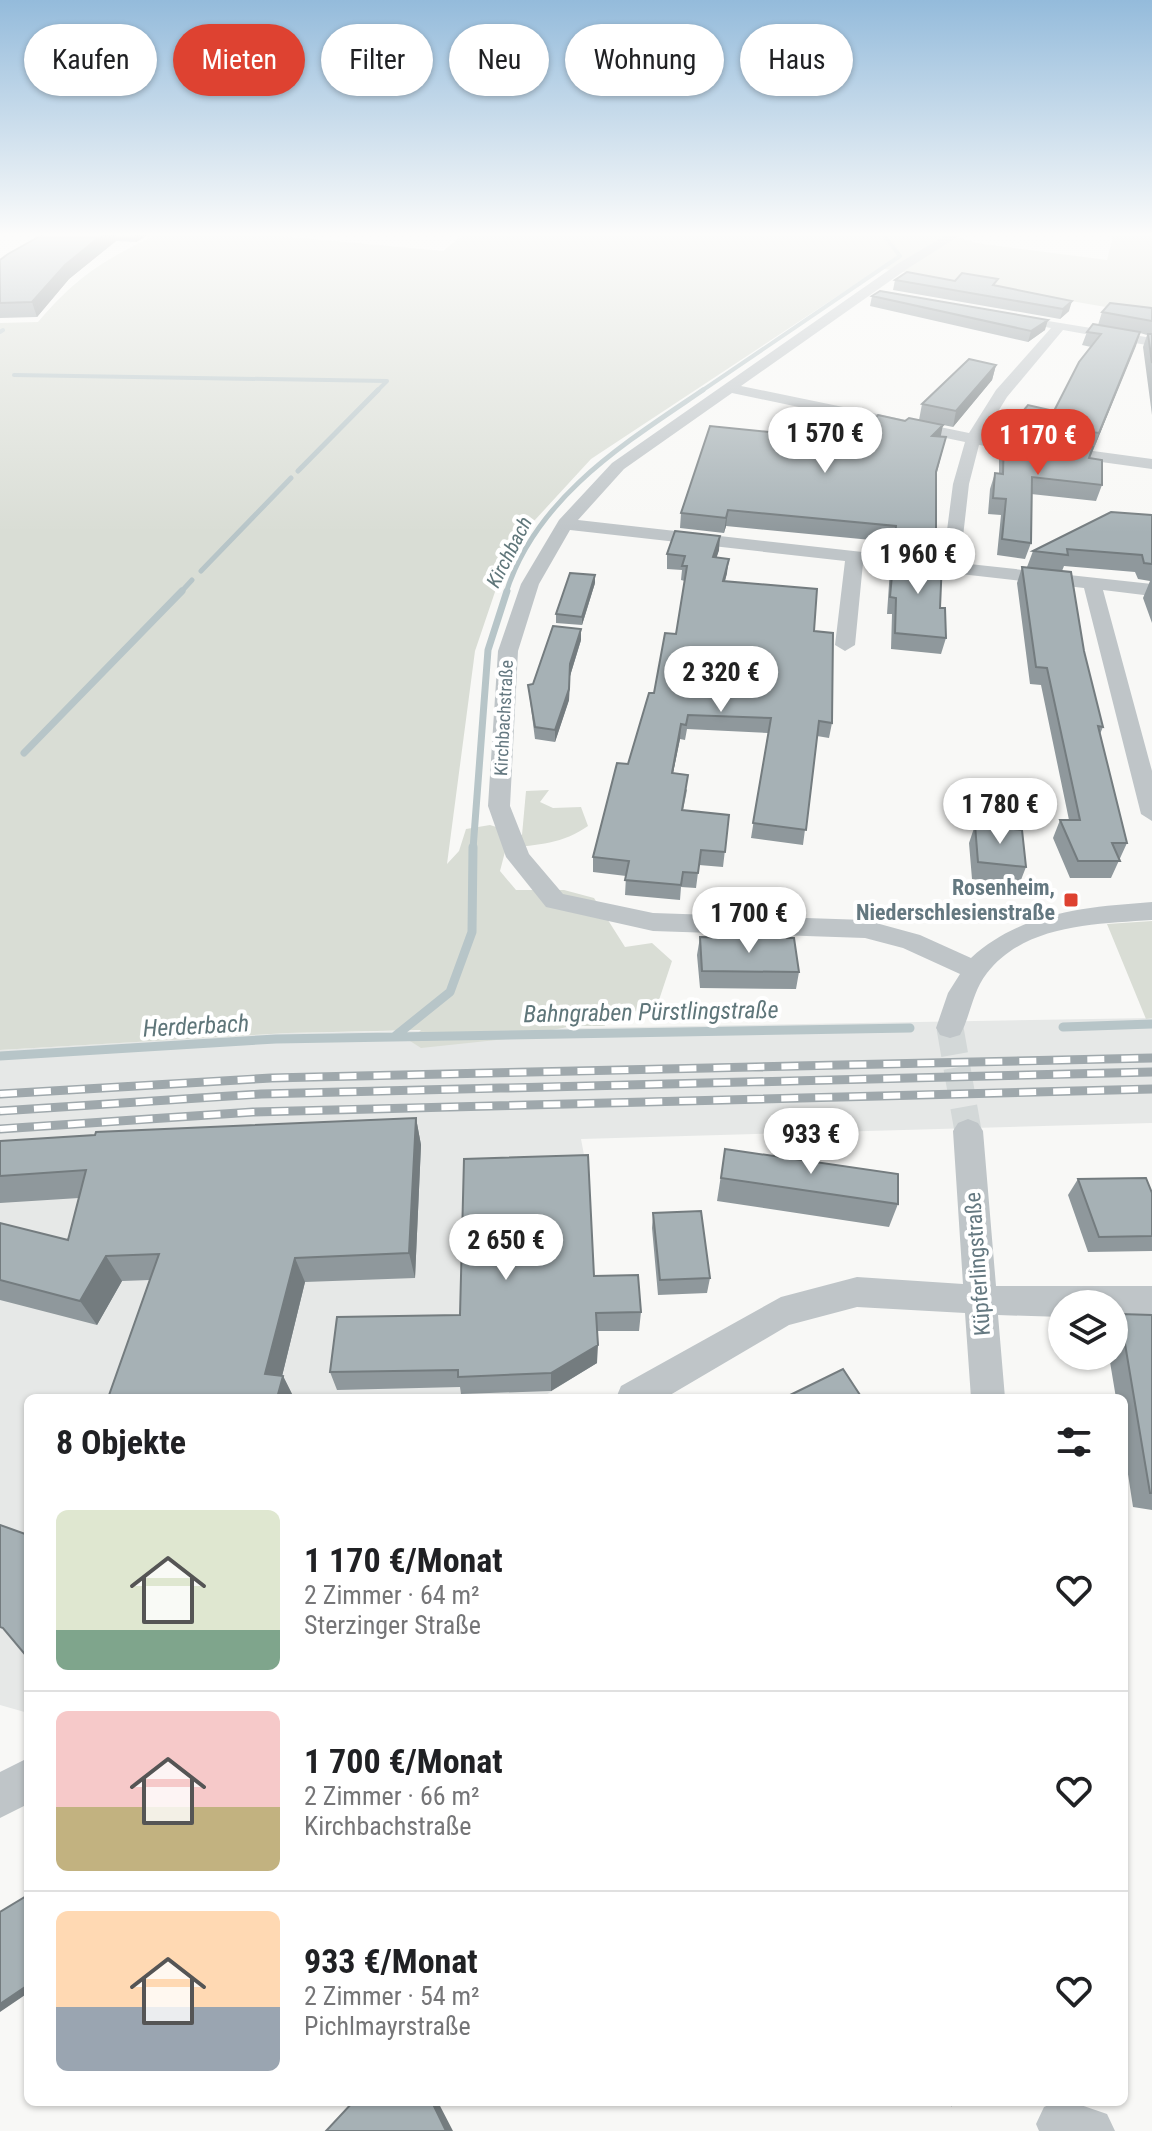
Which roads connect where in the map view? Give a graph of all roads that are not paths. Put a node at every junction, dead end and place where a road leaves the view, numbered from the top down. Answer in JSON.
{"nodes":[{"id":1,"x":808,"y":333,"type":"edge"},
{"id":2,"x":1054,"y":333,"type":"edge"},
{"id":3,"x":1103,"y":333,"type":"edge"},
{"id":4,"x":1152,"y":342,"type":"edge"},
{"id":5,"x":729,"y":388,"type":"junction"},
{"id":6,"x":973,"y":439,"type":"junction"},
{"id":7,"x":1152,"y":464,"type":"edge"},
{"id":8,"x":565,"y":524,"type":"junction"},
{"id":9,"x":855,"y":555,"type":"junction"},
{"id":10,"x":951,"y":565,"type":"junction"},
{"id":11,"x":1092,"y":583,"type":"junction"},
{"id":12,"x":1152,"y":590,"type":"edge"},
{"id":13,"x":845,"y":645,"type":"dead end"},
{"id":14,"x":1152,"y":814,"type":"edge"},
{"id":15,"x":1152,"y":911,"type":"edge"},
{"id":16,"x":972,"y":969,"type":"junction"},
{"id":17,"x":950,"y":1028,"type":"tunnel mouth"},
{"id":18,"x":968,"y":1131,"type":"tunnel mouth"},
{"id":19,"x":980,"y":1301,"type":"junction"},
{"id":20,"x":1152,"y":1301,"type":"edge"},
{"id":21,"x":640,"y":1394,"type":"edge"},
{"id":22,"x":988,"y":1394,"type":"edge"},
{"id":23,"x":24,"y":1782,"type":"edge"},
{"id":24,"x":0,"y":1797,"type":"edge"}],
"edges":[{"from":1,"to":5,"type":"street","name":"Kirchbachstraße"},
{"from":2,"to":6,"type":"street"},
{"from":3,"to":4,"type":"street"},
{"from":5,"to":6,"type":"street"},
{"from":5,"to":8,"type":"street","name":"Kirchbachstraße"},
{"from":6,"to":7,"type":"street"},
{"from":6,"to":10,"type":"street"},
{"from":8,"to":9,"type":"street"},
{"from":8,"to":16,"type":"street","name":"Kirchbachstraße"},
{"from":9,"to":10,"type":"street"},
{"from":9,"to":13,"type":"street"},
{"from":10,"to":11,"type":"street"},
{"from":11,"to":12,"type":"street"},
{"from":11,"to":14,"type":"street"},
{"from":15,"to":16,"type":"street"},
{"from":16,"to":17,"type":"street"},
{"from":18,"to":19,"type":"street","name":"Küpferlingstraße"},
{"from":19,"to":20,"type":"street"},
{"from":19,"to":21,"type":"street"},
{"from":19,"to":22,"type":"street","name":"Küpferlingstraße"},
{"from":23,"to":24,"type":"street"}]}
